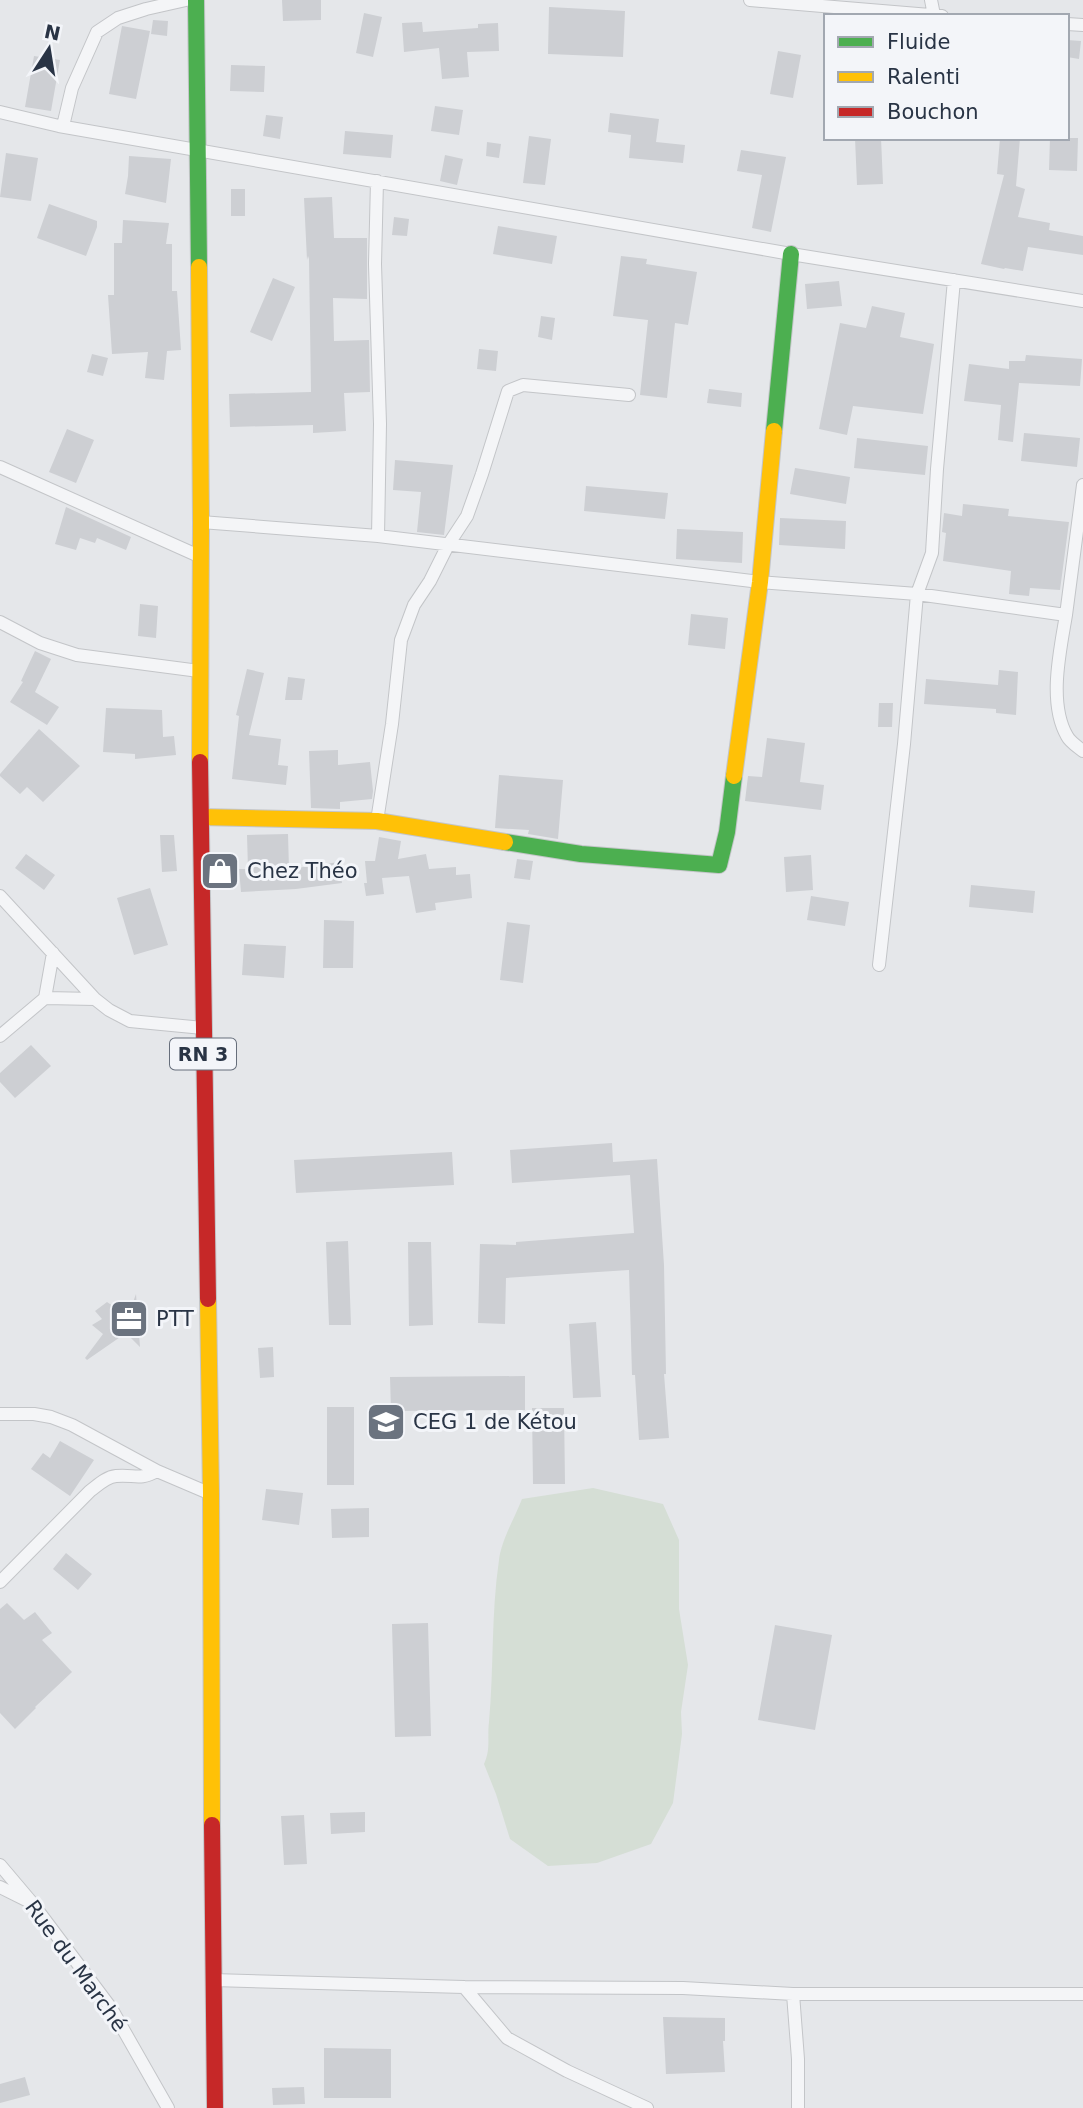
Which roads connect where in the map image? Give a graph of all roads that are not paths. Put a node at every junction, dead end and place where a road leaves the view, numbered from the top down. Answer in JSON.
{"nodes":[{"id":1,"x":186,"y":0,"type":"edge"},
{"id":2,"x":196,"y":0,"type":"edge"},
{"id":3,"x":750,"y":0,"type":"edge"},
{"id":4,"x":922,"y":14,"type":"edge"},
{"id":5,"x":0,"y":112,"type":"edge"},
{"id":6,"x":64,"y":126,"type":"junction"},
{"id":7,"x":196,"y":150,"type":"junction"},
{"id":8,"x":377,"y":181,"type":"junction"},
{"id":9,"x":791,"y":254,"type":"junction"},
{"id":10,"x":954,"y":280,"type":"junction"},
{"id":11,"x":1083,"y":301,"type":"edge"},
{"id":12,"x":629,"y":395,"type":"dead end"},
{"id":13,"x":0,"y":467,"type":"edge"},
{"id":14,"x":1083,"y":485,"type":"edge"},
{"id":15,"x":201,"y":522,"type":"junction"},
{"id":16,"x":378,"y":536,"type":"junction"},
{"id":17,"x":448,"y":545,"type":"junction"},
{"id":18,"x":201,"y":557,"type":"junction"},
{"id":19,"x":760,"y":582,"type":"junction"},
{"id":20,"x":918,"y":594,"type":"junction"},
{"id":21,"x":1066,"y":615,"type":"junction"},
{"id":22,"x":0,"y":622,"type":"edge"},
{"id":23,"x":199,"y":671,"type":"junction"},
{"id":24,"x":1083,"y":751,"type":"edge"},
{"id":25,"x":201,"y":817,"type":"junction"},
{"id":26,"x":377,"y":821,"type":"junction"},
{"id":27,"x":0,"y":896,"type":"edge"},
{"id":28,"x":54,"y":953,"type":"junction"},
{"id":29,"x":878,"y":965,"type":"dead end"},
{"id":30,"x":45,"y":998,"type":"junction"},
{"id":31,"x":94,"y":999,"type":"junction"},
{"id":32,"x":203,"y":1028,"type":"junction"},
{"id":33,"x":0,"y":1036,"type":"edge"},
{"id":34,"x":0,"y":1414,"type":"edge"},
{"id":35,"x":157,"y":1471,"type":"junction"},
{"id":36,"x":211,"y":1494,"type":"junction"},
{"id":37,"x":0,"y":1582,"type":"edge"},
{"id":38,"x":0,"y":1865,"type":"edge"},
{"id":39,"x":0,"y":1887,"type":"edge"},
{"id":40,"x":33,"y":1904,"type":"junction"},
{"id":41,"x":213,"y":1980,"type":"junction"},
{"id":42,"x":464,"y":1987,"type":"junction"},
{"id":43,"x":793,"y":1994,"type":"junction"},
{"id":44,"x":1083,"y":1994,"type":"edge"},
{"id":45,"x":168,"y":2108,"type":"edge"},
{"id":46,"x":215,"y":2108,"type":"edge"},
{"id":47,"x":647,"y":2108,"type":"edge"},
{"id":48,"x":798,"y":2108,"type":"edge"}],
"edges":[{"from":1,"to":6,"type":"street"},
{"from":2,"to":7,"type":"main road","number":"RN 3"},
{"from":3,"to":4,"type":"street"},
{"from":5,"to":6,"type":"street"},
{"from":6,"to":7,"type":"street"},
{"from":7,"to":8,"type":"street"},
{"from":7,"to":15,"type":"main road","number":"RN 3"},
{"from":8,"to":9,"type":"street"},
{"from":8,"to":16,"type":"street"},
{"from":9,"to":10,"type":"street"},
{"from":9,"to":19,"type":"main road"},
{"from":10,"to":11,"type":"street"},
{"from":10,"to":20,"type":"street"},
{"from":12,"to":17,"type":"street"},
{"from":13,"to":18,"type":"street"},
{"from":14,"to":21,"type":"street"},
{"from":15,"to":16,"type":"street"},
{"from":15,"to":18,"type":"main road","number":"RN 3"},
{"from":16,"to":17,"type":"street"},
{"from":17,"to":19,"type":"street"},
{"from":17,"to":26,"type":"street"},
{"from":18,"to":23,"type":"main road","number":"RN 3"},
{"from":19,"to":20,"type":"street"},
{"from":19,"to":26,"type":"main road"},
{"from":20,"to":21,"type":"street"},
{"from":20,"to":29,"type":"street"},
{"from":21,"to":24,"type":"street"},
{"from":22,"to":23,"type":"street"},
{"from":23,"to":25,"type":"main road","number":"RN 3"},
{"from":25,"to":26,"type":"main road"},
{"from":25,"to":32,"type":"main road","number":"RN 3"},
{"from":27,"to":28,"type":"street"},
{"from":28,"to":30,"type":"street"},
{"from":28,"to":31,"type":"street"},
{"from":30,"to":31,"type":"street"},
{"from":30,"to":33,"type":"street"},
{"from":31,"to":32,"type":"street"},
{"from":32,"to":36,"type":"main road","number":"RN 3"},
{"from":34,"to":35,"type":"street"},
{"from":35,"to":36,"type":"street"},
{"from":35,"to":37,"type":"street"},
{"from":36,"to":41,"type":"main road","number":"RN 3"},
{"from":38,"to":40,"type":"street","name":"Rue du Marché"},
{"from":39,"to":40,"type":"street"},
{"from":40,"to":45,"type":"street","name":"Rue du Marché"},
{"from":41,"to":42,"type":"street"},
{"from":41,"to":46,"type":"main road","number":"RN 3"},
{"from":42,"to":43,"type":"street"},
{"from":42,"to":47,"type":"street"},
{"from":43,"to":44,"type":"street"},
{"from":43,"to":48,"type":"street"}]}
